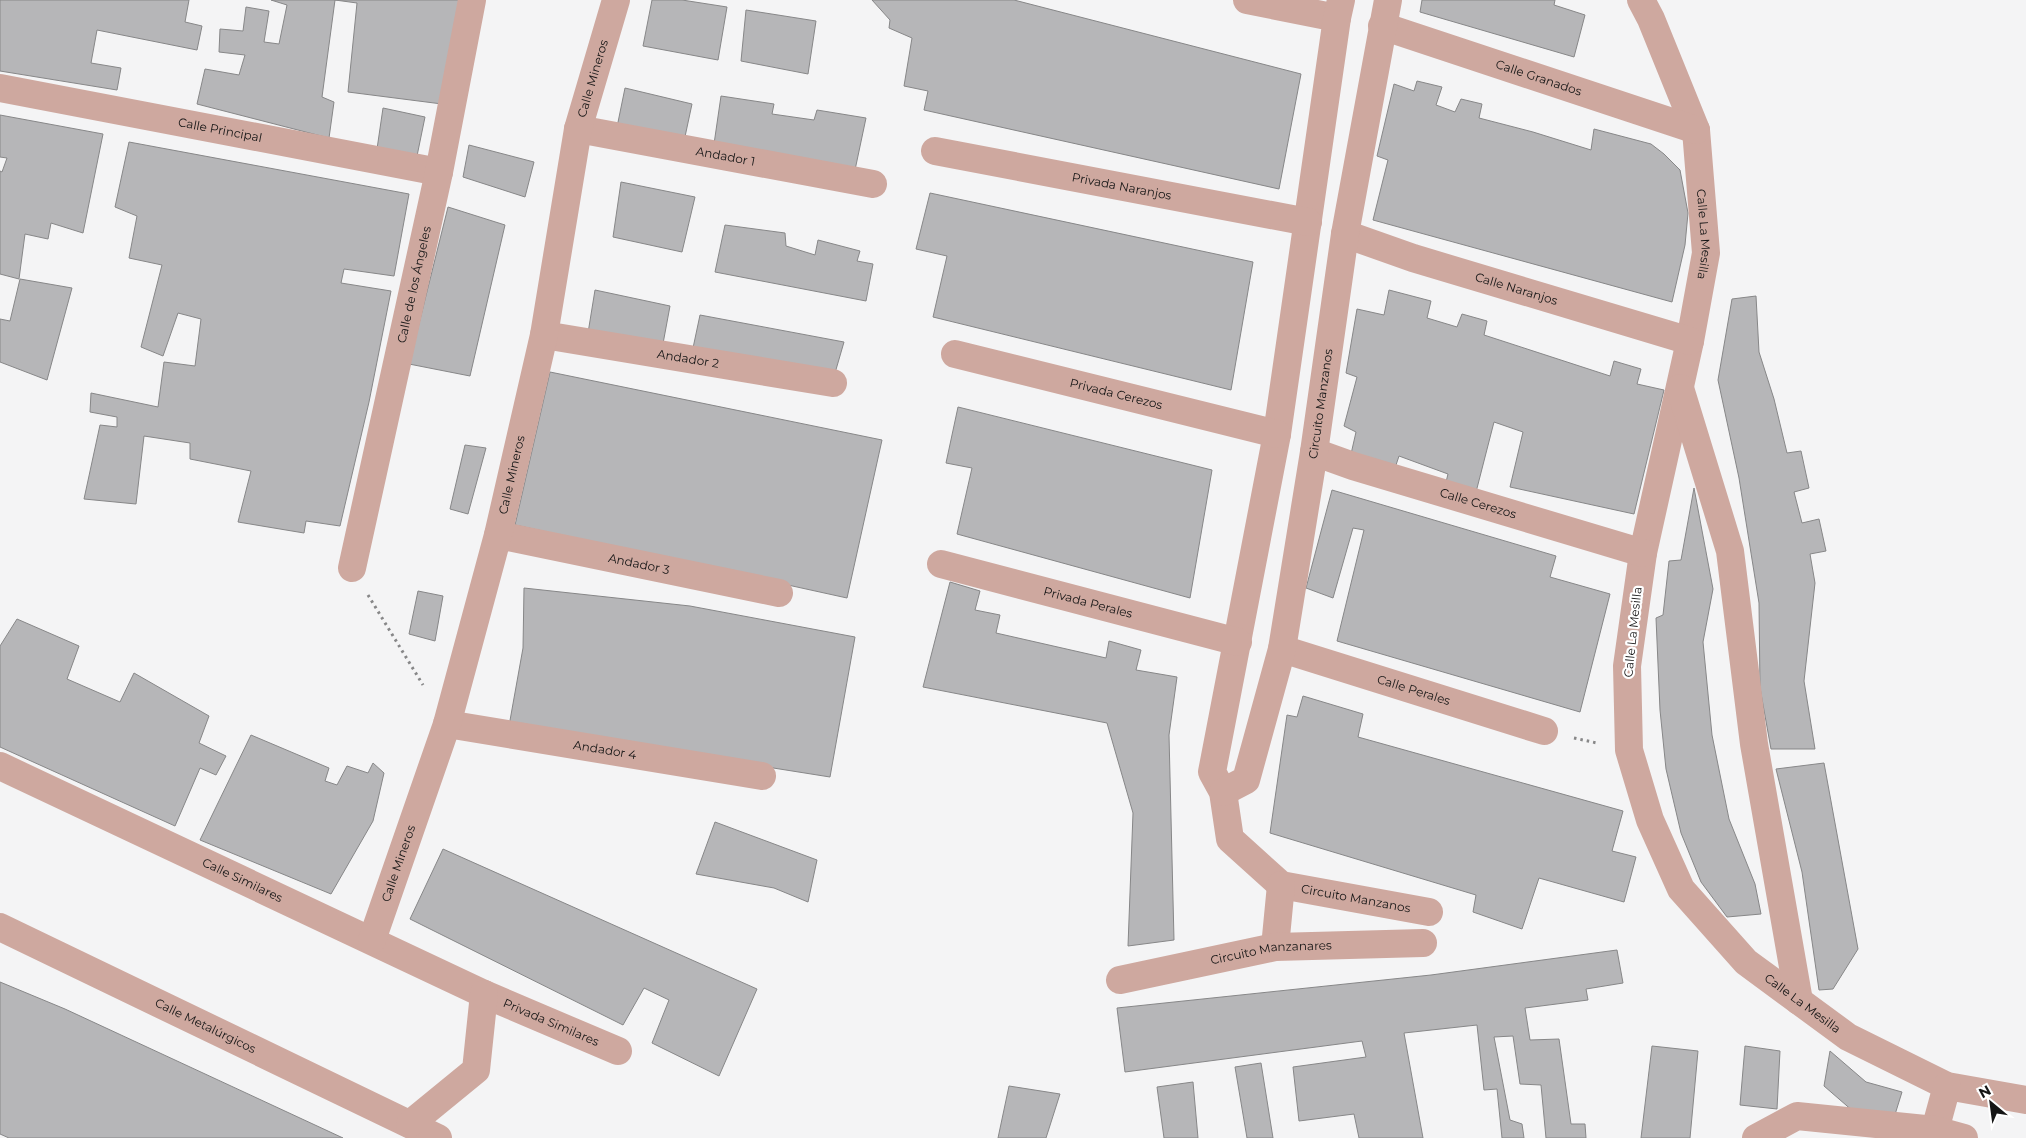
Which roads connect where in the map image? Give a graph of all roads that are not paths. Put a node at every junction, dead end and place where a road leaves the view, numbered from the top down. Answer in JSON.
{"nodes":[{"id":1,"x":472,"y":0,"type":"edge"},
{"id":2,"x":616,"y":0,"type":"edge"},
{"id":3,"x":1247,"y":0,"type":"edge"},
{"id":4,"x":1388,"y":0,"type":"edge"},
{"id":5,"x":1640,"y":0,"type":"edge"},
{"id":6,"x":1339,"y":9,"type":"edge"},
{"id":7,"x":1382,"y":26,"type":"junction"},
{"id":8,"x":0,"y":88,"type":"edge"},
{"id":9,"x":578,"y":129,"type":"junction"},
{"id":10,"x":1696,"y":130,"type":"junction"},
{"id":11,"x":935,"y":151,"type":"dead end"},
{"id":12,"x":439,"y":172,"type":"junction"},
{"id":13,"x":873,"y":184,"type":"dead end"},
{"id":14,"x":1308,"y":222,"type":"junction"},
{"id":15,"x":1345,"y":234,"type":"junction"},
{"id":16,"x":544,"y":335,"type":"junction"},
{"id":17,"x":1690,"y":341,"type":"junction"},
{"id":18,"x":956,"y":354,"type":"dead end"},
{"id":19,"x":833,"y":383,"type":"dead end"},
{"id":20,"x":1680,"y":386,"type":"junction"},
{"id":21,"x":1277,"y":434,"type":"junction"},
{"id":22,"x":1314,"y":452,"type":"junction"},
{"id":23,"x":498,"y":535,"type":"junction"},
{"id":24,"x":1643,"y":552,"type":"junction"},
{"id":25,"x":940,"y":564,"type":"dead end"},
{"id":26,"x":352,"y":568,"type":"road end"},
{"id":27,"x":779,"y":593,"type":"dead end"},
{"id":28,"x":1238,"y":642,"type":"junction"},
{"id":29,"x":1282,"y":649,"type":"junction"},
{"id":30,"x":447,"y":724,"type":"junction"},
{"id":31,"x":1544,"y":731,"type":"road end"},
{"id":32,"x":0,"y":766,"type":"edge"},
{"id":33,"x":762,"y":776,"type":"dead end"},
{"id":34,"x":1223,"y":792,"type":"junction"},
{"id":35,"x":1281,"y":885,"type":"junction"},
{"id":36,"x":1429,"y":912,"type":"dead end"},
{"id":37,"x":0,"y":927,"type":"edge"},
{"id":38,"x":372,"y":940,"type":"junction"},
{"id":39,"x":1423,"y":943,"type":"dead end"},
{"id":40,"x":1275,"y":947,"type":"junction"},
{"id":41,"x":1120,"y":980,"type":"dead end"},
{"id":42,"x":484,"y":994,"type":"junction"},
{"id":43,"x":1799,"y":1001,"type":"junction"},
{"id":44,"x":618,"y":1052,"type":"dead end"},
{"id":45,"x":1947,"y":1086,"type":"junction"},
{"id":46,"x":2026,"y":1100,"type":"edge"},
{"id":47,"x":410,"y":1124,"type":"junction"},
{"id":48,"x":1935,"y":1130,"type":"junction"},
{"id":49,"x":438,"y":1138,"type":"edge"},
{"id":50,"x":1756,"y":1138,"type":"edge"},
{"id":51,"x":1964,"y":1138,"type":"edge"}],
"edges":[{"from":1,"to":12,"type":"street","name":"Calle de los Ángeles"},
{"from":2,"to":9,"type":"street","name":"Calle Mineros"},
{"from":3,"to":6,"type":"street"},
{"from":4,"to":7,"type":"street","name":"Circuito Manzanos"},
{"from":5,"to":10,"type":"street","name":"Calle La Mesilla"},
{"from":6,"to":14,"type":"street"},
{"from":7,"to":10,"type":"street","name":"Calle Granados"},
{"from":7,"to":15,"type":"street","name":"Circuito Manzanos"},
{"from":8,"to":12,"type":"street","name":"Calle Principal"},
{"from":9,"to":13,"type":"street","name":"Andador 1"},
{"from":9,"to":16,"type":"street","name":"Calle Mineros"},
{"from":10,"to":17,"type":"street","name":"Calle La Mesilla"},
{"from":11,"to":14,"type":"street","name":"Privada Naranjos"},
{"from":12,"to":26,"type":"street","name":"Calle de los Ángeles"},
{"from":14,"to":21,"type":"street"},
{"from":15,"to":17,"type":"street","name":"Calle Naranjos"},
{"from":15,"to":22,"type":"street","name":"Circuito Manzanos"},
{"from":16,"to":19,"type":"street","name":"Andador 2"},
{"from":16,"to":23,"type":"street","name":"Calle Mineros"},
{"from":17,"to":20,"type":"street","name":"Calle La Mesilla"},
{"from":18,"to":21,"type":"street","name":"Privada Cerezos"},
{"from":20,"to":24,"type":"street","name":"Calle La Mesilla"},
{"from":20,"to":43,"type":"street"},
{"from":21,"to":28,"type":"street"},
{"from":22,"to":24,"type":"street","name":"Calle Cerezos"},
{"from":22,"to":29,"type":"street","name":"Circuito Manzanos"},
{"from":23,"to":27,"type":"street","name":"Andador 3"},
{"from":23,"to":30,"type":"street","name":"Calle Mineros"},
{"from":24,"to":43,"type":"street","name":"Calle La Mesilla"},
{"from":25,"to":28,"type":"street","name":"Privada Perales"},
{"from":28,"to":34,"type":"street"},
{"from":29,"to":31,"type":"street","name":"Calle Perales"},
{"from":29,"to":34,"type":"street","name":"Circuito Manzanos"},
{"from":30,"to":33,"type":"street","name":"Andador 4"},
{"from":30,"to":38,"type":"street","name":"Calle Mineros"},
{"from":32,"to":38,"type":"street","name":"Calle Similares"},
{"from":34,"to":35,"type":"street"},
{"from":35,"to":36,"type":"street","name":"Circuito Manzanos"},
{"from":35,"to":40,"type":"street"},
{"from":37,"to":47,"type":"street","name":"Calle Metalúrgicos"},
{"from":38,"to":42,"type":"street","name":"Calle Similares"},
{"from":39,"to":40,"type":"street","name":"Circuito Manzanares"},
{"from":40,"to":41,"type":"street","name":"Circuito Manzanares"},
{"from":42,"to":44,"type":"street","name":"Privada Similares"},
{"from":42,"to":47,"type":"street"},
{"from":43,"to":45,"type":"street","name":"Calle La Mesilla"},
{"from":45,"to":46,"type":"street","name":"Calle La Mesilla"},
{"from":45,"to":48,"type":"street"},
{"from":47,"to":49,"type":"street","name":"Calle Metalúrgicos"},
{"from":48,"to":50,"type":"street"},
{"from":48,"to":51,"type":"street"}]}
